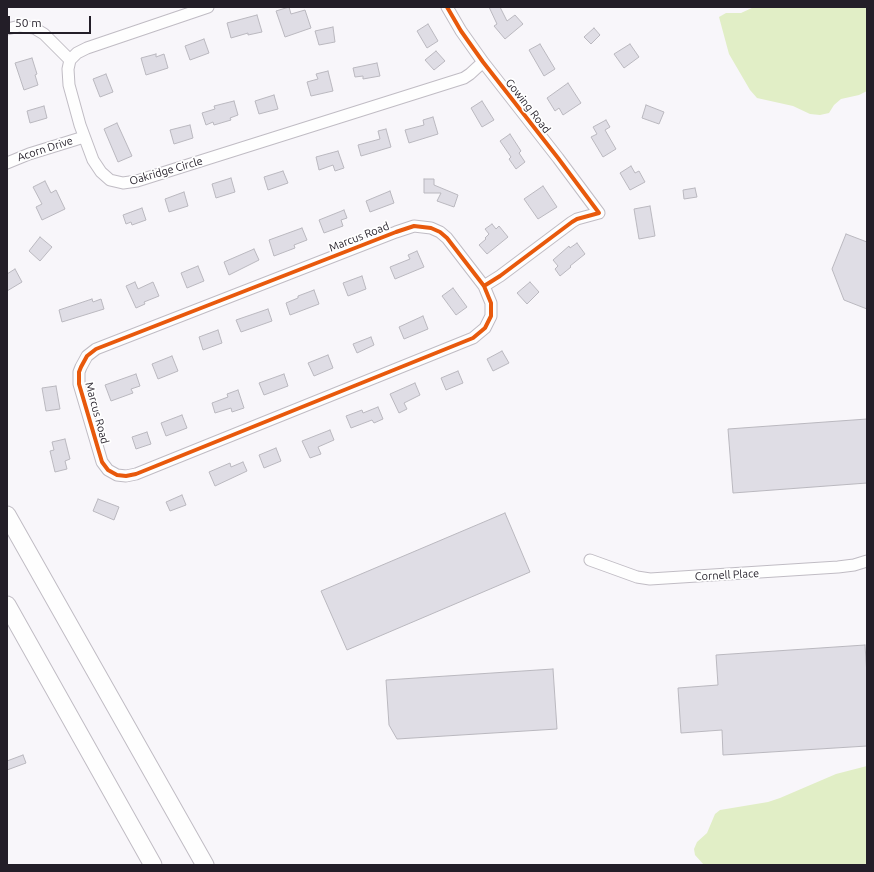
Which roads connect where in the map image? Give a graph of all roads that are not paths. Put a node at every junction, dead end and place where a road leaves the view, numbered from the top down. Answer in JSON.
{"nodes":[{"id":1,"x":208,"y":7,"type":"edge"},
{"id":2,"x":447,"y":7,"type":"edge"},
{"id":3,"x":7,"y":29,"type":"edge"},
{"id":4,"x":70,"y":60,"type":"junction"},
{"id":5,"x":483,"y":62,"type":"junction"},
{"id":6,"x":84,"y":137,"type":"junction"},
{"id":7,"x":7,"y":163,"type":"edge"},
{"id":8,"x":484,"y":286,"type":"junction"},
{"id":9,"x":7,"y":515,"type":"edge"},
{"id":10,"x":590,"y":560,"type":"dead end"},
{"id":11,"x":867,"y":561,"type":"edge"},
{"id":12,"x":7,"y":605,"type":"edge"},
{"id":13,"x":153,"y":865,"type":"edge"},
{"id":14,"x":205,"y":865,"type":"edge"}],
"edges":[{"from":1,"to":4,"type":"street"},
{"from":2,"to":5,"type":"street","name":"Gowing Road"},
{"from":3,"to":4,"type":"street"},
{"from":4,"to":6,"type":"street","name":"Oakridge Circle"},
{"from":5,"to":6,"type":"street","name":"Oakridge Circle"},
{"from":5,"to":8,"type":"street","name":"Gowing Road"},
{"from":6,"to":7,"type":"street","name":"Acorn Drive"},
{"from":8,"to":8,"type":"street","name":"Marcus Road"},
{"from":9,"to":14,"type":"highway"},
{"from":10,"to":11,"type":"street","name":"Cornell Place"},
{"from":12,"to":13,"type":"highway"}]}
